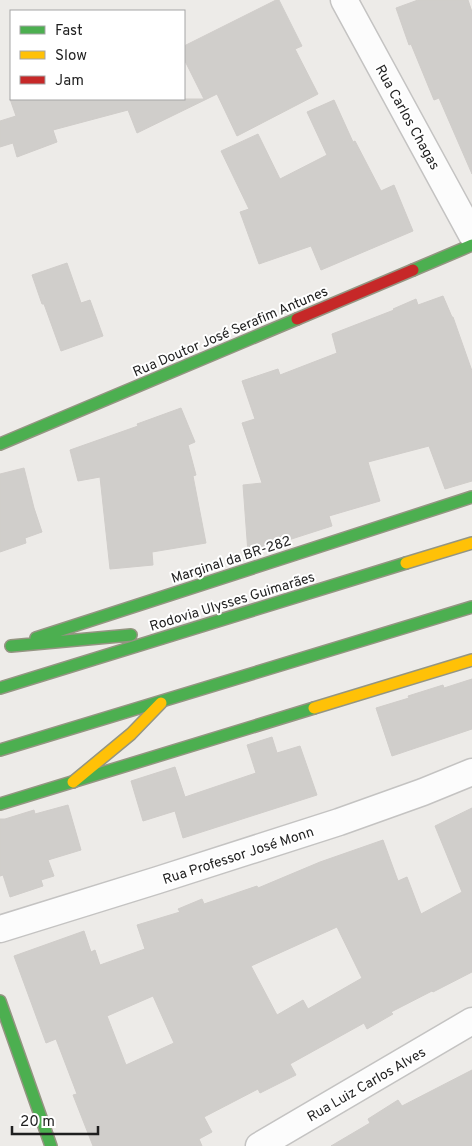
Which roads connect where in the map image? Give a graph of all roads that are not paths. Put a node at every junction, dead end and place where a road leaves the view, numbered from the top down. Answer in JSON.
{"nodes":[{"id":1,"x":344,"y":0,"type":"edge"},
{"id":2,"x":472,"y":234,"type":"edge"},
{"id":3,"x":472,"y":245,"type":"edge"},
{"id":4,"x":0,"y":444,"type":"edge"},
{"id":5,"x":472,"y":497,"type":"edge"},
{"id":6,"x":472,"y":543,"type":"edge"},
{"id":7,"x":472,"y":607,"type":"edge"},
{"id":8,"x":187,"y":630,"type":"junction"},
{"id":9,"x":6,"y":648,"type":"edge"},
{"id":10,"x":472,"y":660,"type":"edge"},
{"id":11,"x":0,"y":688,"type":"edge"},
{"id":12,"x":162,"y":701,"type":"junction"},
{"id":13,"x":0,"y":750,"type":"edge"},
{"id":14,"x":472,"y":772,"type":"edge"},
{"id":15,"x":73,"y":782,"type":"junction"},
{"id":16,"x":0,"y":804,"type":"edge"},
{"id":17,"x":0,"y":929,"type":"edge"},
{"id":18,"x":0,"y":1001,"type":"edge"},
{"id":19,"x":472,"y":1021,"type":"edge"},
{"id":20,"x":51,"y":1146,"type":"edge"},
{"id":21,"x":259,"y":1146,"type":"edge"}],
"edges":[{"from":1,"to":2,"type":"street","name":"Rua Carlos Chagas"},
{"from":3,"to":4,"type":"main road","name":"Rua Doutor José Serafim Antunes"},
{"from":5,"to":9,"type":"main road","name":"Marginal da BR-282"},
{"from":6,"to":8,"type":"main road","name":"Rodovia Ulysses Guimarães"},
{"from":7,"to":12,"type":"main road"},
{"from":8,"to":9,"type":"main road"},
{"from":8,"to":11,"type":"main road","name":"Rodovia Ulysses Guimarães"},
{"from":10,"to":15,"type":"main road"},
{"from":12,"to":13,"type":"main road"},
{"from":12,"to":15,"type":"main road"},
{"from":14,"to":17,"type":"street","name":"Rua Professor José Monn"},
{"from":15,"to":16,"type":"main road"},
{"from":18,"to":20,"type":"main road"},
{"from":19,"to":21,"type":"street","name":"Rua Luiz Carlos Alves"}]}
